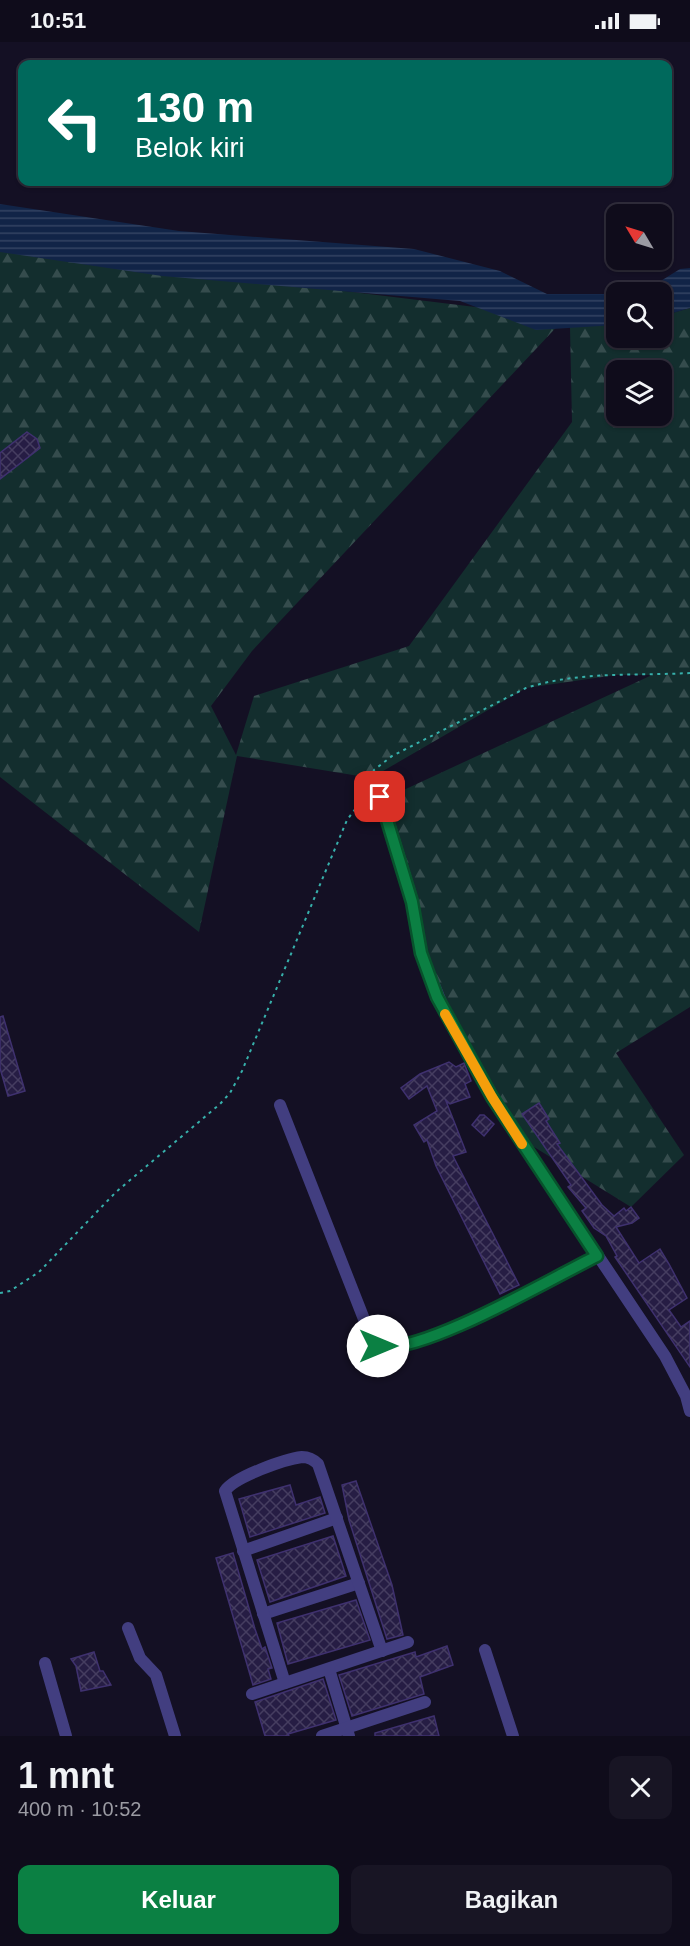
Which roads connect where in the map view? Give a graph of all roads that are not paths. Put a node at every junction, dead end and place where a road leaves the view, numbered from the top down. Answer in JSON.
{"nodes":[{"id":1,"x":370,"y":791,"type":"road end"},
{"id":2,"x":280,"y":1105,"type":"dead end"},
{"id":3,"x":597,"y":1256,"type":"junction"},
{"id":4,"x":690,"y":1411,"type":"edge"},
{"id":5,"x":337,"y":1518,"type":"junction"},
{"id":6,"x":243,"y":1551,"type":"junction"},
{"id":7,"x":359,"y":1583,"type":"junction"},
{"id":8,"x":262,"y":1614,"type":"junction"},
{"id":9,"x":128,"y":1628,"type":"dead end"},
{"id":10,"x":408,"y":1642,"type":"dead end"},
{"id":11,"x":485,"y":1650,"type":"dead end"},
{"id":12,"x":382,"y":1651,"type":"junction"},
{"id":13,"x":45,"y":1663,"type":"dead end"},
{"id":14,"x":329,"y":1669,"type":"junction"},
{"id":15,"x":285,"y":1683,"type":"junction"},
{"id":16,"x":252,"y":1694,"type":"dead end"},
{"id":17,"x":425,"y":1702,"type":"dead end"},
{"id":18,"x":348,"y":1732,"type":"edge"},
{"id":19,"x":66,"y":1736,"type":"edge"},
{"id":20,"x":174,"y":1736,"type":"edge"},
{"id":21,"x":322,"y":1736,"type":"edge"},
{"id":22,"x":513,"y":1736,"type":"edge"}],
"edges":[{"from":1,"to":3,"type":"street"},
{"from":2,"to":3,"type":"street"},
{"from":3,"to":4,"type":"street"},
{"from":5,"to":6,"type":"street"},
{"from":5,"to":6,"type":"street"},
{"from":5,"to":7,"type":"street"},
{"from":6,"to":8,"type":"street"},
{"from":7,"to":8,"type":"street"},
{"from":7,"to":12,"type":"street"},
{"from":8,"to":15,"type":"street"},
{"from":9,"to":20,"type":"street"},
{"from":10,"to":12,"type":"street"},
{"from":11,"to":22,"type":"street"},
{"from":12,"to":14,"type":"street"},
{"from":13,"to":19,"type":"street"},
{"from":14,"to":15,"type":"street"},
{"from":14,"to":18,"type":"street"},
{"from":15,"to":16,"type":"street"},
{"from":17,"to":18,"type":"street"},
{"from":18,"to":21,"type":"street"}]}
